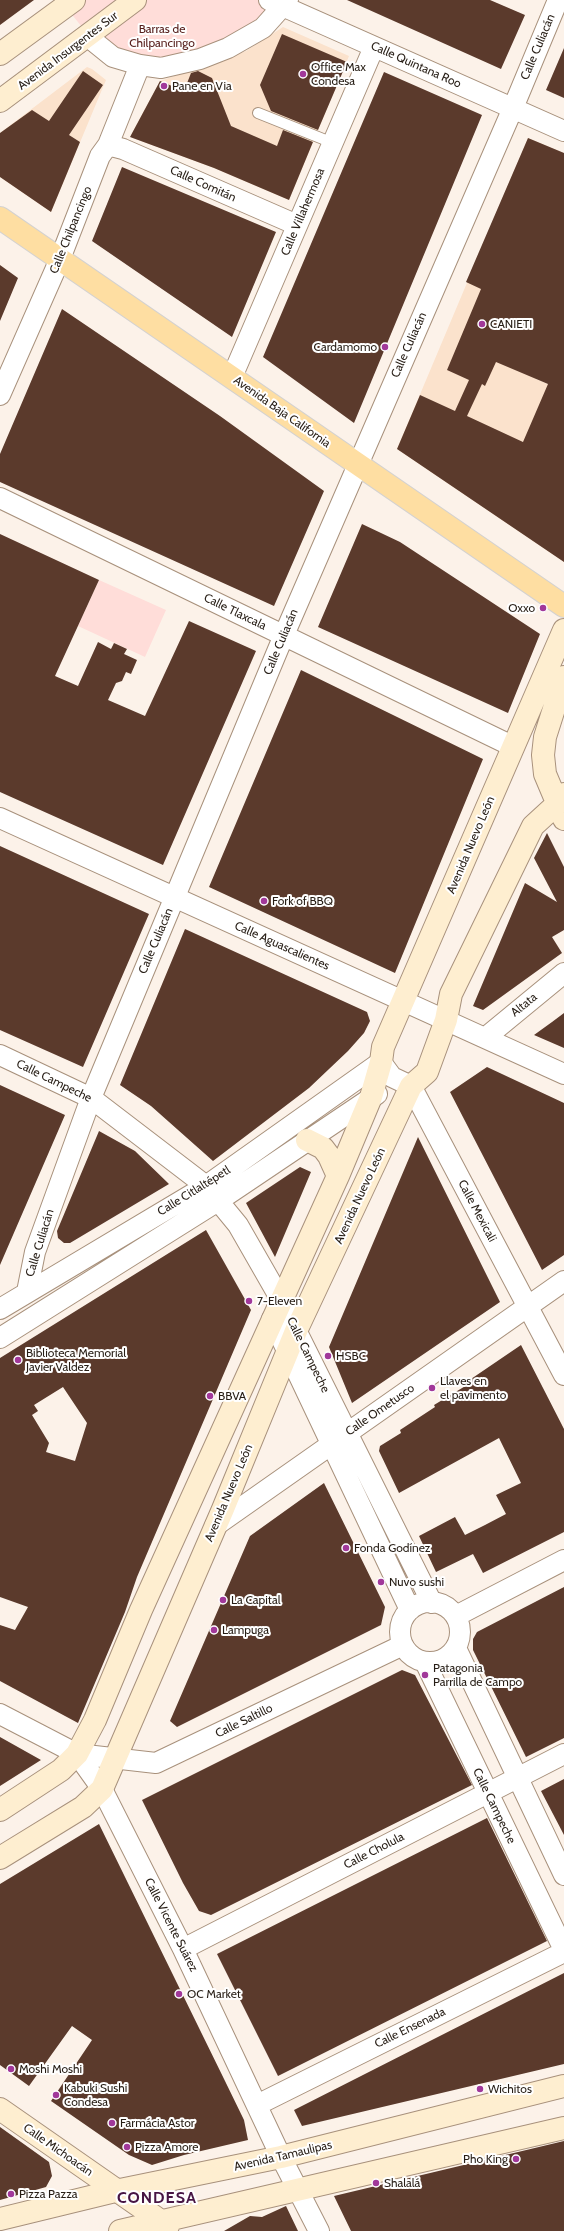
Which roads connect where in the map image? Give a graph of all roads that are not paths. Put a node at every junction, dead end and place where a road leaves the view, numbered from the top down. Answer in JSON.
{"nodes":[{"id":1,"x":135,"y":0,"type":"edge"},
{"id":2,"x":558,"y":0,"type":"edge"},
{"id":3,"x":280,"y":2,"type":"edge"},
{"id":4,"x":66,"y":3,"type":"edge"},
{"id":5,"x":87,"y":36,"type":"junction"},
{"id":6,"x":374,"y":47,"type":"junction"},
{"id":7,"x":0,"y":54,"type":"edge"},
{"id":8,"x":140,"y":65,"type":"junction"},
{"id":9,"x":0,"y":101,"type":"edge"},
{"id":10,"x":513,"y":108,"type":"junction"},
{"id":11,"x":258,"y":113,"type":"dead end"},
{"id":12,"x":564,"y":131,"type":"edge"},
{"id":13,"x":333,"y":143,"type":"junction"},
{"id":14,"x":108,"y":146,"type":"junction"},
{"id":15,"x":0,"y":218,"type":"edge"},
{"id":16,"x":297,"y":225,"type":"junction"},
{"id":17,"x":60,"y":259,"type":"junction"},
{"id":18,"x":232,"y":377,"type":"junction"},
{"id":19,"x":0,"y":395,"type":"edge"},
{"id":20,"x":357,"y":463,"type":"junction"},
{"id":21,"x":0,"y":498,"type":"edge"},
{"id":22,"x":564,"y":606,"type":"edge"},
{"id":23,"x":564,"y":630,"type":"edge"},
{"id":24,"x":284,"y":635,"type":"junction"},
{"id":25,"x":564,"y":677,"type":"edge"},
{"id":26,"x":512,"y":746,"type":"junction"},
{"id":27,"x":562,"y":806,"type":"edge"},
{"id":28,"x":0,"y":818,"type":"edge"},
{"id":29,"x":175,"y":897,"type":"junction"},
{"id":30,"x":564,"y":973,"type":"edge"},
{"id":31,"x":403,"y":1001,"type":"junction"},
{"id":32,"x":446,"y":1020,"type":"junction"},
{"id":33,"x":485,"y":1038,"type":"junction"},
{"id":34,"x":0,"y":1055,"type":"edge"},
{"id":35,"x":381,"y":1062,"type":"junction"},
{"id":36,"x":564,"y":1074,"type":"edge"},
{"id":37,"x":411,"y":1086,"type":"junction"},
{"id":38,"x":371,"y":1097,"type":"junction"},
{"id":39,"x":91,"y":1098,"type":"junction"},
{"id":40,"x":307,"y":1140,"type":"junction"},
{"id":41,"x":338,"y":1176,"type":"junction"},
{"id":42,"x":212,"y":1193,"type":"junction"},
{"id":43,"x":564,"y":1281,"type":"edge"},
{"id":44,"x":27,"y":1292,"type":"junction"},
{"id":45,"x":281,"y":1300,"type":"junction"},
{"id":46,"x":528,"y":1306,"type":"junction"},
{"id":47,"x":0,"y":1309,"type":"edge"},
{"id":48,"x":272,"y":1319,"type":"junction"},
{"id":49,"x":296,"y":1331,"type":"junction"},
{"id":50,"x":0,"y":1338,"type":"edge"},
{"id":51,"x":287,"y":1353,"type":"junction"},
{"id":52,"x":564,"y":1375,"type":"edge"},
{"id":53,"x":347,"y":1433,"type":"junction"},
{"id":54,"x":331,"y":1444,"type":"junction"},
{"id":55,"x":215,"y":1526,"type":"junction"},
{"id":56,"x":564,"y":1560,"type":"edge"},
{"id":57,"x":432,"y":1603,"type":"junction"},
{"id":58,"x":410,"y":1610,"type":"junction"},
{"id":59,"x":456,"y":1616,"type":"junction"},
{"id":60,"x":403,"y":1645,"type":"junction"},
{"id":61,"x":456,"y":1648,"type":"junction"},
{"id":62,"x":425,"y":1662,"type":"junction"},
{"id":63,"x":0,"y":1714,"type":"edge"},
{"id":64,"x":78,"y":1754,"type":"junction"},
{"id":65,"x":564,"y":1754,"type":"edge"},
{"id":66,"x":116,"y":1758,"type":"junction"},
{"id":67,"x":518,"y":1778,"type":"junction"},
{"id":68,"x":102,"y":1789,"type":"junction"},
{"id":69,"x":488,"y":1793,"type":"junction"},
{"id":70,"x":0,"y":1810,"type":"edge"},
{"id":71,"x":0,"y":1858,"type":"edge"},
{"id":72,"x":564,"y":1875,"type":"edge"},
{"id":73,"x":183,"y":1948,"type":"junction"},
{"id":74,"x":564,"y":1951,"type":"edge"},
{"id":75,"x":564,"y":2086,"type":"edge"},
{"id":76,"x":257,"y":2105,"type":"junction"},
{"id":77,"x":0,"y":2109,"type":"edge"},
{"id":78,"x":564,"y":2128,"type":"edge"},
{"id":79,"x":281,"y":2157,"type":"junction"},
{"id":80,"x":297,"y":2189,"type":"junction"},
{"id":81,"x":115,"y":2191,"type":"junction"},
{"id":82,"x":0,"y":2219,"type":"edge"},
{"id":83,"x":168,"y":2226,"type":"edge"},
{"id":84,"x":123,"y":2231,"type":"edge"},
{"id":85,"x":319,"y":2231,"type":"edge"}],
"edges":[{"from":1,"to":5,"type":"main road","name":"Avenida Insurgentes Sur"},
{"from":2,"to":10,"type":"street","name":"Calle Culiacán"},
{"from":3,"to":6,"type":"street","name":"Calle Quintana Roo"},
{"from":3,"to":8,"type":"street"},
{"from":4,"to":7,"type":"main road"},
{"from":5,"to":8,"type":"street"},
{"from":5,"to":9,"type":"main road","name":"Avenida Insurgentes Sur"},
{"from":6,"to":10,"type":"street","name":"Calle Quintana Roo"},
{"from":6,"to":13,"type":"street","name":"Calle Villahermosa"},
{"from":8,"to":14,"type":"street","name":"Calle Chilpancingo"},
{"from":10,"to":12,"type":"street","name":"Calle Quintana Roo"},
{"from":10,"to":20,"type":"street","name":"Calle Culiacán"},
{"from":11,"to":13,"type":"lane"},
{"from":13,"to":16,"type":"street","name":"Calle Villahermosa"},
{"from":14,"to":16,"type":"street","name":"Calle Comitán"},
{"from":14,"to":17,"type":"street","name":"Calle Chilpancingo"},
{"from":15,"to":17,"type":"main road","name":"Avenida Baja California"},
{"from":16,"to":18,"type":"street","name":"Calle Villahermosa"},
{"from":17,"to":18,"type":"main road","name":"Avenida Baja California"},
{"from":17,"to":19,"type":"street","name":"Calle Chilpancingo"},
{"from":18,"to":20,"type":"main road","name":"Avenida Baja California"},
{"from":20,"to":22,"type":"main road","name":"Avenida Baja California"},
{"from":20,"to":24,"type":"street","name":"Calle Culiacán"},
{"from":21,"to":24,"type":"street","name":"Calle Tlaxcala"},
{"from":23,"to":26,"type":"main road","name":"Avenida Nuevo León"},
{"from":24,"to":26,"type":"street","name":"Calle Tlaxcala"},
{"from":24,"to":29,"type":"street","name":"Calle Culiacán"},
{"from":25,"to":27,"type":"main road"},
{"from":26,"to":31,"type":"main road","name":"Avenida Nuevo León"},
{"from":27,"to":32,"type":"main road","name":"Avenida Nuevo León"},
{"from":28,"to":29,"type":"street","name":"Calle Aguascalientes"},
{"from":29,"to":31,"type":"street","name":"Calle Aguascalientes"},
{"from":29,"to":39,"type":"street","name":"Calle Culiacán"},
{"from":30,"to":33,"type":"street","name":"Altata"},
{"from":31,"to":32,"type":"street","name":"Calle Aguascalientes"},
{"from":31,"to":35,"type":"main road","name":"Avenida Nuevo León"},
{"from":32,"to":33,"type":"street","name":"Calle Aguascalientes"},
{"from":32,"to":37,"type":"main road","name":"Avenida Nuevo León"},
{"from":33,"to":36,"type":"street","name":"Calle Aguascalientes"},
{"from":34,"to":39,"type":"street","name":"Calle Campeche"},
{"from":35,"to":37,"type":"street"},
{"from":35,"to":38,"type":"main road","name":"Avenida Nuevo León"},
{"from":35,"to":42,"type":"street","name":"Calle Citlaltépetl"},
{"from":37,"to":38,"type":"street"},
{"from":37,"to":46,"type":"street","name":"Calle Mexicali"},
{"from":37,"to":49,"type":"main road","name":"Avenida Nuevo León"},
{"from":38,"to":40,"type":"street","name":"Calle Citlaltépetl"},
{"from":38,"to":41,"type":"main road","name":"Avenida Nuevo León"},
{"from":39,"to":42,"type":"street","name":"Calle Campeche"},
{"from":39,"to":44,"type":"street","name":"Calle Culiacán"},
{"from":40,"to":41,"type":"main road"},
{"from":40,"to":42,"type":"street","name":"Calle Citlaltépetl"},
{"from":41,"to":45,"type":"main road","name":"Avenida Nuevo León"},
{"from":42,"to":44,"type":"street","name":"Calle Citlaltépetl"},
{"from":42,"to":45,"type":"street","name":"Calle Campeche"},
{"from":42,"to":50,"type":"street","name":"Calle Citlaltépetl"},
{"from":43,"to":46,"type":"street","name":"Calle Ometusco"},
{"from":44,"to":47,"type":"street","name":"Calle Citlaltépetl"},
{"from":45,"to":48,"type":"main road","name":"Avenida Nuevo León"},
{"from":45,"to":49,"type":"street","name":"Calle Campeche"},
{"from":46,"to":52,"type":"street","name":"Calle Mexicali"},
{"from":46,"to":53,"type":"street","name":"Calle Ometusco"},
{"from":48,"to":51,"type":"street","name":"Calle Campeche"},
{"from":48,"to":64,"type":"main road","name":"Avenida Nuevo León"},
{"from":49,"to":51,"type":"main road","name":"Avenida Nuevo León"},
{"from":49,"to":53,"type":"street","name":"Calle Campeche"},
{"from":51,"to":54,"type":"street","name":"Calle Campeche"},
{"from":51,"to":55,"type":"main road","name":"Avenida Nuevo León"},
{"from":53,"to":54,"type":"street","name":"Calle Ometusco"},
{"from":53,"to":57,"type":"street","name":"Calle Campeche"},
{"from":54,"to":55,"type":"street","name":"Calle Ometusco"},
{"from":54,"to":58,"type":"street","name":"Calle Campeche"},
{"from":55,"to":66,"type":"main road","name":"Avenida Nuevo León"},
{"from":56,"to":59,"type":"street"},
{"from":57,"to":58,"type":"street"},
{"from":57,"to":59,"type":"street"},
{"from":58,"to":60,"type":"street"},
{"from":59,"to":61,"type":"street"},
{"from":60,"to":62,"type":"street"},
{"from":60,"to":66,"type":"street","name":"Calle Saltillo"},
{"from":61,"to":62,"type":"street"},
{"from":61,"to":67,"type":"street"},
{"from":62,"to":69,"type":"street","name":"Calle Campeche"},
{"from":63,"to":64,"type":"street"},
{"from":64,"to":66,"type":"street","name":"Calle Saltillo"},
{"from":64,"to":68,"type":"street","name":"Calle Vicente Suárez"},
{"from":64,"to":70,"type":"main road","name":"Avenida Nuevo León"},
{"from":65,"to":67,"type":"street","name":"Calle Cholula"},
{"from":66,"to":68,"type":"main road","name":"Avenida Nuevo León"},
{"from":67,"to":69,"type":"street","name":"Calle Cholula"},
{"from":67,"to":72,"type":"street"},
{"from":68,"to":71,"type":"main road","name":"Avenida Nuevo León"},
{"from":68,"to":73,"type":"street","name":"Calle Vicente Suárez"},
{"from":69,"to":73,"type":"street","name":"Calle Cholula"},
{"from":69,"to":74,"type":"street","name":"Calle Campeche"},
{"from":73,"to":76,"type":"street","name":"Calle Vicente Suárez"},
{"from":74,"to":76,"type":"street","name":"Calle Ensenada"},
{"from":75,"to":79,"type":"main road","name":"Avenida Tamaulipas"},
{"from":76,"to":79,"type":"street","name":"Calle Vicente Suárez"},
{"from":77,"to":81,"type":"main road","name":"Calle Michoacán"},
{"from":78,"to":80,"type":"main road"},
{"from":79,"to":80,"type":"street","name":"Calle Vicente Suárez"},
{"from":79,"to":81,"type":"main road","name":"Avenida Tamaulipas"},
{"from":80,"to":83,"type":"main road"},
{"from":80,"to":85,"type":"street","name":"Calle Vicente Suárez"},
{"from":81,"to":82,"type":"main road","name":"Avenida Tamaulipas"},
{"from":81,"to":83,"type":"main road","name":"Calle Michoacán"},
{"from":81,"to":84,"type":"main road"},
{"from":83,"to":84,"type":"main road"}]}
